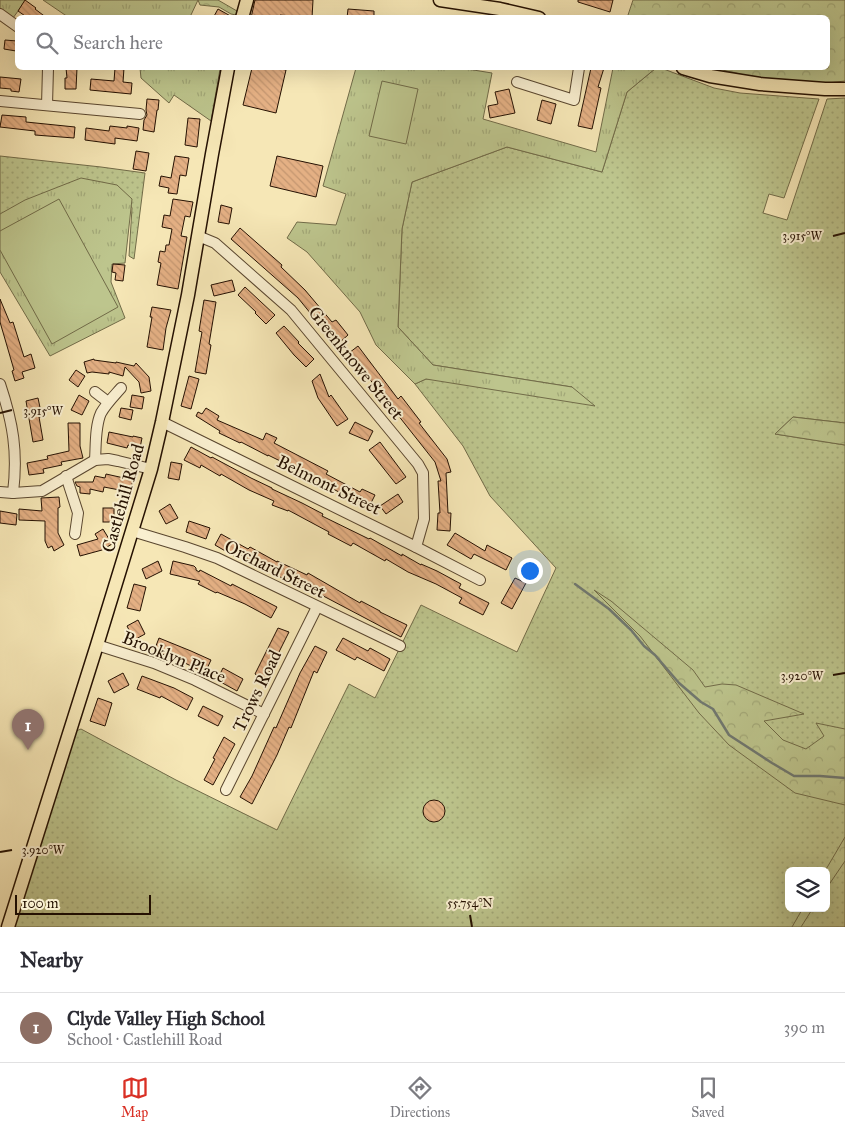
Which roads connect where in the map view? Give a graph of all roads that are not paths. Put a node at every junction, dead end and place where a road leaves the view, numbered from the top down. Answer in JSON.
{"nodes":[{"id":1,"x":247,"y":0,"type":"edge"},
{"id":2,"x":440,"y":0,"type":"edge"},
{"id":3,"x":467,"y":2,"type":"edge"},
{"id":4,"x":0,"y":14,"type":"edge"},
{"id":5,"x":243,"y":15,"type":"edge"},
{"id":6,"x":528,"y":15,"type":"edge"},
{"id":7,"x":15,"y":25,"type":"edge"},
{"id":8,"x":48,"y":70,"type":"edge"},
{"id":9,"x":228,"y":70,"type":"edge"},
{"id":10,"x":579,"y":70,"type":"edge"},
{"id":11,"x":690,"y":70,"type":"edge"},
{"id":12,"x":517,"y":82,"type":"dead end"},
{"id":13,"x":845,"y":89,"type":"edge"},
{"id":14,"x":0,"y":101,"type":"edge"},
{"id":15,"x":47,"y":105,"type":"junction"},
{"id":16,"x":140,"y":114,"type":"dead end"},
{"id":17,"x":198,"y":236,"type":"junction"},
{"id":18,"x":0,"y":384,"type":"edge"},
{"id":19,"x":121,"y":388,"type":"dead end"},
{"id":20,"x":95,"y":392,"type":"dead end"},
{"id":21,"x":108,"y":402,"type":"junction"},
{"id":22,"x":162,"y":422,"type":"junction"},
{"id":23,"x":96,"y":460,"type":"junction"},
{"id":24,"x":151,"y":469,"type":"junction"},
{"id":25,"x":66,"y":476,"type":"junction"},
{"id":26,"x":0,"y":492,"type":"edge"},
{"id":27,"x":13,"y":493,"type":"junction"},
{"id":28,"x":132,"y":532,"type":"junction"},
{"id":29,"x":75,"y":534,"type":"dead end"},
{"id":30,"x":416,"y":546,"type":"junction"},
{"id":31,"x":480,"y":580,"type":"dead end"},
{"id":32,"x":317,"y":607,"type":"junction"},
{"id":33,"x":97,"y":645,"type":"junction"},
{"id":34,"x":400,"y":646,"type":"dead end"},
{"id":35,"x":264,"y":714,"type":"junction"},
{"id":36,"x":226,"y":790,"type":"dead end"},
{"id":37,"x":8,"y":927,"type":"edge"}],
"edges":[{"from":1,"to":5,"type":"main road"},
{"from":2,"to":3,"type":"main road"},
{"from":3,"to":6,"type":"main road"},
{"from":4,"to":7,"type":"street"},
{"from":8,"to":15,"type":"street"},
{"from":9,"to":17,"type":"main road","name":"Castlehill Road"},
{"from":10,"to":12,"type":"street"},
{"from":11,"to":13,"type":"main road"},
{"from":14,"to":15,"type":"street"},
{"from":15,"to":16,"type":"street"},
{"from":17,"to":22,"type":"main road","name":"Castlehill Road"},
{"from":17,"to":30,"type":"street","name":"Greenknowe Street"},
{"from":18,"to":27,"type":"street"},
{"from":19,"to":21,"type":"street"},
{"from":20,"to":21,"type":"street"},
{"from":21,"to":23,"type":"street"},
{"from":22,"to":24,"type":"main road","name":"Castlehill Road"},
{"from":22,"to":30,"type":"street","name":"Belmont Street"},
{"from":23,"to":24,"type":"street"},
{"from":23,"to":25,"type":"street"},
{"from":24,"to":28,"type":"main road","name":"Castlehill Road"},
{"from":25,"to":27,"type":"street"},
{"from":25,"to":29,"type":"street"},
{"from":26,"to":27,"type":"street"},
{"from":28,"to":32,"type":"street","name":"Orchard Street"},
{"from":28,"to":33,"type":"main road","name":"Castlehill Road"},
{"from":30,"to":31,"type":"street","name":"Belmont Street"},
{"from":32,"to":34,"type":"street","name":"Orchard Street"},
{"from":32,"to":35,"type":"street","name":"Trows Road"},
{"from":33,"to":35,"type":"street","name":"Brooklyn Place"},
{"from":33,"to":37,"type":"main road","name":"Castlehill Road"},
{"from":35,"to":36,"type":"street","name":"Trows Road"}]}
